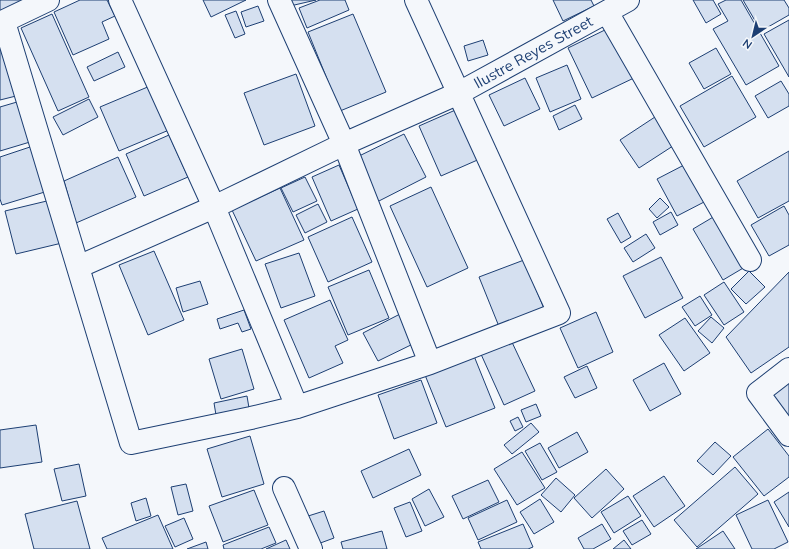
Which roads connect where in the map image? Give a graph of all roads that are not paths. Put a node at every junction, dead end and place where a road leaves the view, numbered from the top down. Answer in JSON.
{"nodes":[{"id":1,"x":48,"y":0,"type":"edge"},
{"id":2,"x":120,"y":0,"type":"edge"},
{"id":3,"x":279,"y":0,"type":"edge"},
{"id":4,"x":416,"y":0,"type":"edge"},
{"id":5,"x":628,"y":0,"type":"edge"},
{"id":6,"x":607,"y":12,"type":"junction"},
{"id":7,"x":2,"y":23,"type":"edge"},
{"id":8,"x":459,"y":93,"type":"junction"},
{"id":9,"x":344,"y":144,"type":"junction"},
{"id":10,"x":214,"y":207,"type":"junction"},
{"id":11,"x":750,"y":260,"type":"dead end"},
{"id":12,"x":78,"y":267,"type":"junction"},
{"id":13,"x":430,"y":364,"type":"junction"},
{"id":14,"x":789,"y":369,"type":"edge"},
{"id":15,"x":297,"y":407,"type":"junction"},
{"id":16,"x":789,"y":435,"type":"edge"},
{"id":17,"x":284,"y":488,"type":"dead end"},
{"id":18,"x":311,"y":549,"type":"edge"}],
"edges":[{"from":1,"to":7,"type":"street"},
{"from":2,"to":10,"type":"street"},
{"from":3,"to":9,"type":"street"},
{"from":4,"to":8,"type":"street"},
{"from":5,"to":6,"type":"street","name":"Ilustre Reyes Street"},
{"from":6,"to":8,"type":"street","name":"Ilustre Reyes Street"},
{"from":6,"to":11,"type":"street"},
{"from":7,"to":12,"type":"street"},
{"from":8,"to":9,"type":"street","name":"Ilustre Reyes Street"},
{"from":8,"to":13,"type":"street"},
{"from":9,"to":10,"type":"street","name":"Ilustre Reyes Street"},
{"from":9,"to":13,"type":"street"},
{"from":10,"to":12,"type":"street","name":"Ilustre Reyes Street"},
{"from":10,"to":15,"type":"street"},
{"from":12,"to":15,"type":"street"},
{"from":13,"to":15,"type":"street"},
{"from":14,"to":16,"type":"street"},
{"from":17,"to":18,"type":"street"}]}
